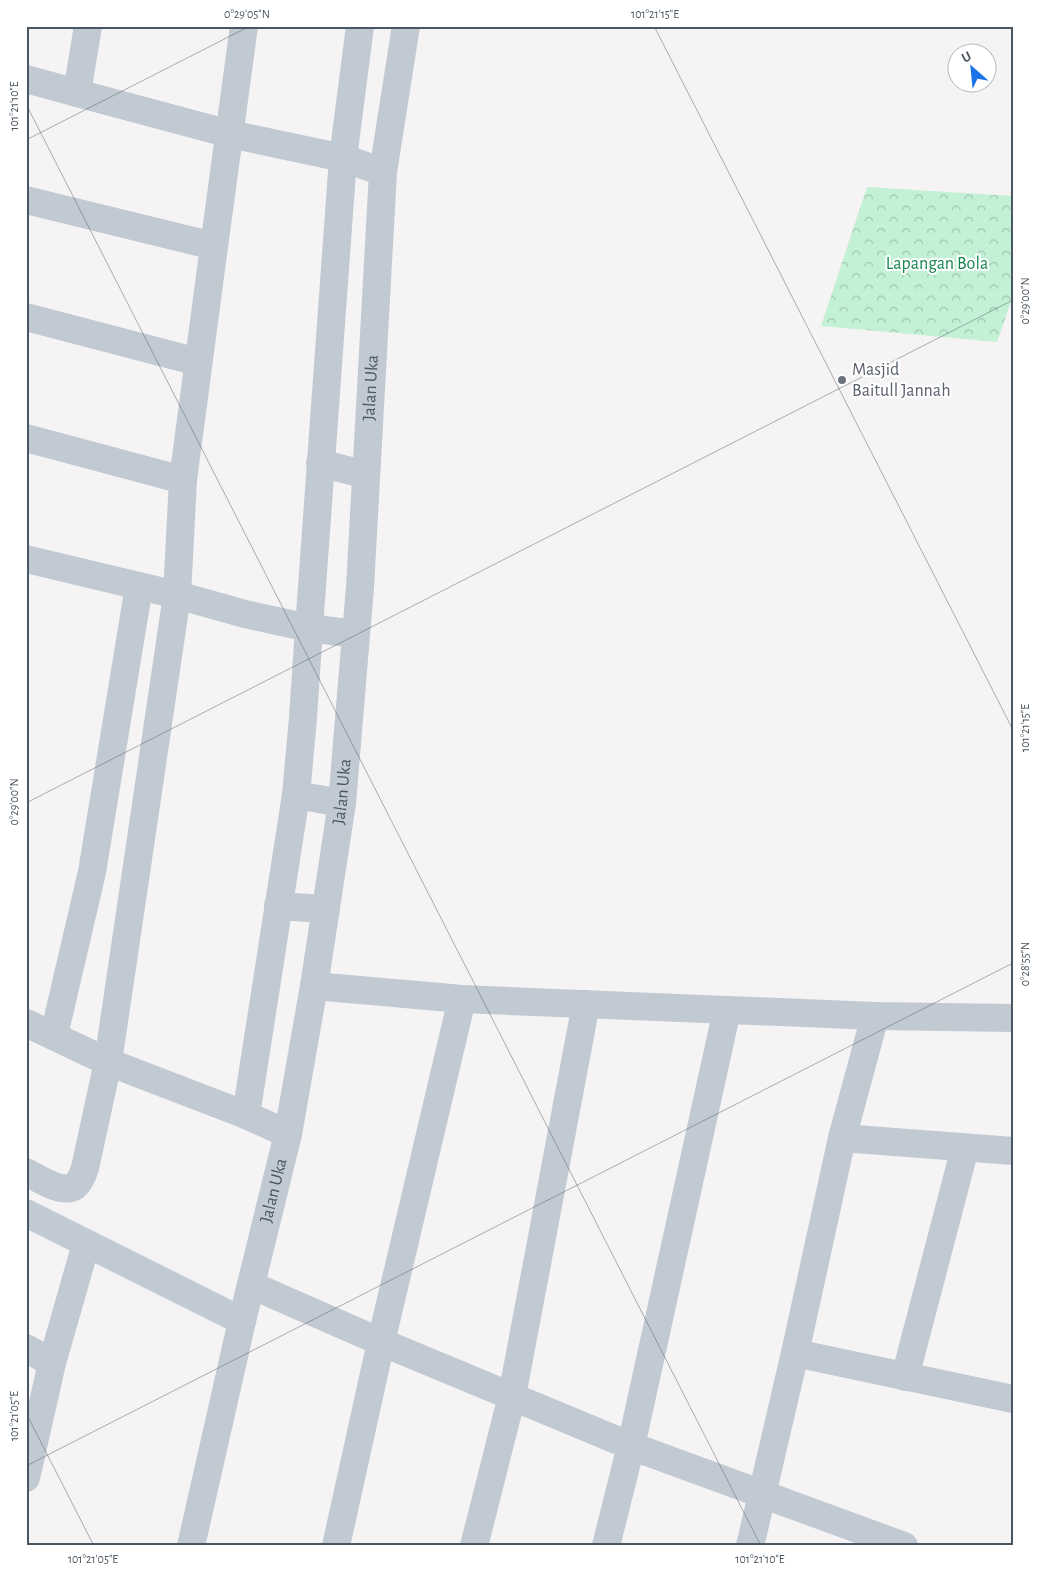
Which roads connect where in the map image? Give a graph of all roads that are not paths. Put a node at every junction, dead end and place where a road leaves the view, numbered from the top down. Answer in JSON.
{"nodes":[{"id":1,"x":88,"y":26,"type":"edge"},
{"id":2,"x":244,"y":26,"type":"edge"},
{"id":3,"x":360,"y":26,"type":"edge"},
{"id":4,"x":406,"y":26,"type":"edge"},
{"id":5,"x":26,"y":80,"type":"edge"},
{"id":6,"x":77,"y":93,"type":"junction"},
{"id":7,"x":230,"y":134,"type":"junction"},
{"id":8,"x":342,"y":158,"type":"junction"},
{"id":9,"x":383,"y":172,"type":"junction"},
{"id":10,"x":26,"y":200,"type":"edge"},
{"id":11,"x":214,"y":246,"type":"junction"},
{"id":12,"x":332,"y":302,"type":"junction"},
{"id":13,"x":375,"y":306,"type":"junction"},
{"id":14,"x":26,"y":317,"type":"edge"},
{"id":15,"x":198,"y":362,"type":"junction"},
{"id":16,"x":26,"y":438,"type":"edge"},
{"id":17,"x":320,"y":463,"type":"junction"},
{"id":18,"x":366,"y":475,"type":"junction"},
{"id":19,"x":183,"y":480,"type":"junction"},
{"id":20,"x":26,"y":559,"type":"edge"},
{"id":21,"x":139,"y":586,"type":"junction"},
{"id":22,"x":177,"y":595,"type":"junction"},
{"id":23,"x":309,"y":628,"type":"junction"},
{"id":24,"x":355,"y":634,"type":"junction"},
{"id":25,"x":296,"y":795,"type":"junction"},
{"id":26,"x":342,"y":803,"type":"junction"},
{"id":27,"x":92,"y":872,"type":"junction"},
{"id":28,"x":135,"y":880,"type":"junction"},
{"id":29,"x":278,"y":906,"type":"junction"},
{"id":30,"x":326,"y":909,"type":"junction"},
{"id":31,"x":314,"y":986,"type":"junction"},
{"id":32,"x":462,"y":999,"type":"junction"},
{"id":33,"x":586,"y":1004,"type":"junction"},
{"id":34,"x":727,"y":1010,"type":"junction"},
{"id":35,"x":875,"y":1016,"type":"junction"},
{"id":36,"x":1013,"y":1018,"type":"edge"},
{"id":37,"x":26,"y":1023,"type":"edge"},
{"id":38,"x":54,"y":1035,"type":"junction"},
{"id":39,"x":108,"y":1062,"type":"junction"},
{"id":40,"x":246,"y":1116,"type":"junction"},
{"id":41,"x":288,"y":1134,"type":"junction"},
{"id":42,"x":842,"y":1138,"type":"junction"},
{"id":43,"x":964,"y":1148,"type":"junction"},
{"id":44,"x":1013,"y":1151,"type":"edge"},
{"id":45,"x":26,"y":1172,"type":"edge"},
{"id":46,"x":26,"y":1213,"type":"edge"},
{"id":47,"x":86,"y":1244,"type":"junction"},
{"id":48,"x":251,"y":1285,"type":"junction"},
{"id":49,"x":242,"y":1321,"type":"junction"},
{"id":50,"x":381,"y":1342,"type":"junction"},
{"id":51,"x":26,"y":1348,"type":"edge"},
{"id":52,"x":795,"y":1353,"type":"junction"},
{"id":53,"x":52,"y":1362,"type":"junction"},
{"id":54,"x":905,"y":1377,"type":"junction"},
{"id":55,"x":512,"y":1396,"type":"junction"},
{"id":56,"x":1013,"y":1399,"type":"edge"},
{"id":57,"x":631,"y":1446,"type":"junction"},
{"id":58,"x":26,"y":1478,"type":"edge"},
{"id":59,"x":761,"y":1494,"type":"junction"},
{"id":60,"x":896,"y":1544,"type":"edge"},
{"id":61,"x":191,"y":1546,"type":"edge"},
{"id":62,"x":336,"y":1546,"type":"edge"},
{"id":63,"x":474,"y":1546,"type":"edge"},
{"id":64,"x":606,"y":1546,"type":"edge"},
{"id":65,"x":750,"y":1546,"type":"edge"}],
"edges":[{"from":1,"to":6,"type":"street"},
{"from":2,"to":7,"type":"street"},
{"from":3,"to":8,"type":"street"},
{"from":4,"to":9,"type":"street","name":"Jalan Uka"},
{"from":5,"to":6,"type":"street"},
{"from":6,"to":7,"type":"street"},
{"from":7,"to":8,"type":"street"},
{"from":7,"to":11,"type":"street"},
{"from":8,"to":9,"type":"street"},
{"from":8,"to":12,"type":"street"},
{"from":9,"to":13,"type":"street","name":"Jalan Uka"},
{"from":10,"to":11,"type":"street"},
{"from":11,"to":15,"type":"street"},
{"from":12,"to":13,"type":"street"},
{"from":12,"to":17,"type":"street"},
{"from":13,"to":18,"type":"street","name":"Jalan Uka"},
{"from":14,"to":15,"type":"street"},
{"from":15,"to":19,"type":"street"},
{"from":16,"to":19,"type":"street"},
{"from":17,"to":18,"type":"street"},
{"from":17,"to":23,"type":"street"},
{"from":18,"to":24,"type":"street","name":"Jalan Uka"},
{"from":19,"to":22,"type":"street"},
{"from":20,"to":21,"type":"street"},
{"from":21,"to":22,"type":"street"},
{"from":21,"to":27,"type":"street"},
{"from":22,"to":23,"type":"street"},
{"from":22,"to":28,"type":"street"},
{"from":23,"to":24,"type":"street"},
{"from":23,"to":25,"type":"street"},
{"from":24,"to":26,"type":"street","name":"Jalan Uka"},
{"from":25,"to":26,"type":"street"},
{"from":25,"to":29,"type":"street"},
{"from":26,"to":30,"type":"street","name":"Jalan Uka"},
{"from":27,"to":28,"type":"street"},
{"from":27,"to":38,"type":"street"},
{"from":28,"to":39,"type":"street"},
{"from":29,"to":30,"type":"street"},
{"from":29,"to":40,"type":"street"},
{"from":30,"to":31,"type":"street","name":"Jalan Uka"},
{"from":31,"to":32,"type":"street"},
{"from":31,"to":41,"type":"street","name":"Jalan Uka"},
{"from":32,"to":33,"type":"street"},
{"from":32,"to":50,"type":"street"},
{"from":33,"to":34,"type":"street"},
{"from":33,"to":55,"type":"street"},
{"from":34,"to":35,"type":"street"},
{"from":34,"to":57,"type":"street"},
{"from":35,"to":36,"type":"street"},
{"from":35,"to":42,"type":"street"},
{"from":37,"to":38,"type":"street"},
{"from":38,"to":39,"type":"street"},
{"from":39,"to":40,"type":"street"},
{"from":39,"to":45,"type":"street"},
{"from":40,"to":41,"type":"street"},
{"from":41,"to":48,"type":"street","name":"Jalan Uka"},
{"from":42,"to":43,"type":"street"},
{"from":42,"to":52,"type":"street"},
{"from":43,"to":44,"type":"street"},
{"from":43,"to":54,"type":"street"},
{"from":46,"to":47,"type":"street"},
{"from":47,"to":49,"type":"street"},
{"from":47,"to":53,"type":"street"},
{"from":48,"to":49,"type":"street","name":"Jalan Uka"},
{"from":48,"to":50,"type":"street"},
{"from":49,"to":61,"type":"street","name":"Jalan Uka"},
{"from":50,"to":55,"type":"street"},
{"from":50,"to":62,"type":"street"},
{"from":51,"to":53,"type":"street"},
{"from":52,"to":54,"type":"street"},
{"from":52,"to":59,"type":"street"},
{"from":53,"to":58,"type":"street"},
{"from":54,"to":56,"type":"street"},
{"from":55,"to":57,"type":"street"},
{"from":55,"to":63,"type":"street"},
{"from":57,"to":59,"type":"street"},
{"from":57,"to":64,"type":"street"},
{"from":59,"to":60,"type":"street"},
{"from":59,"to":65,"type":"street"}]}
